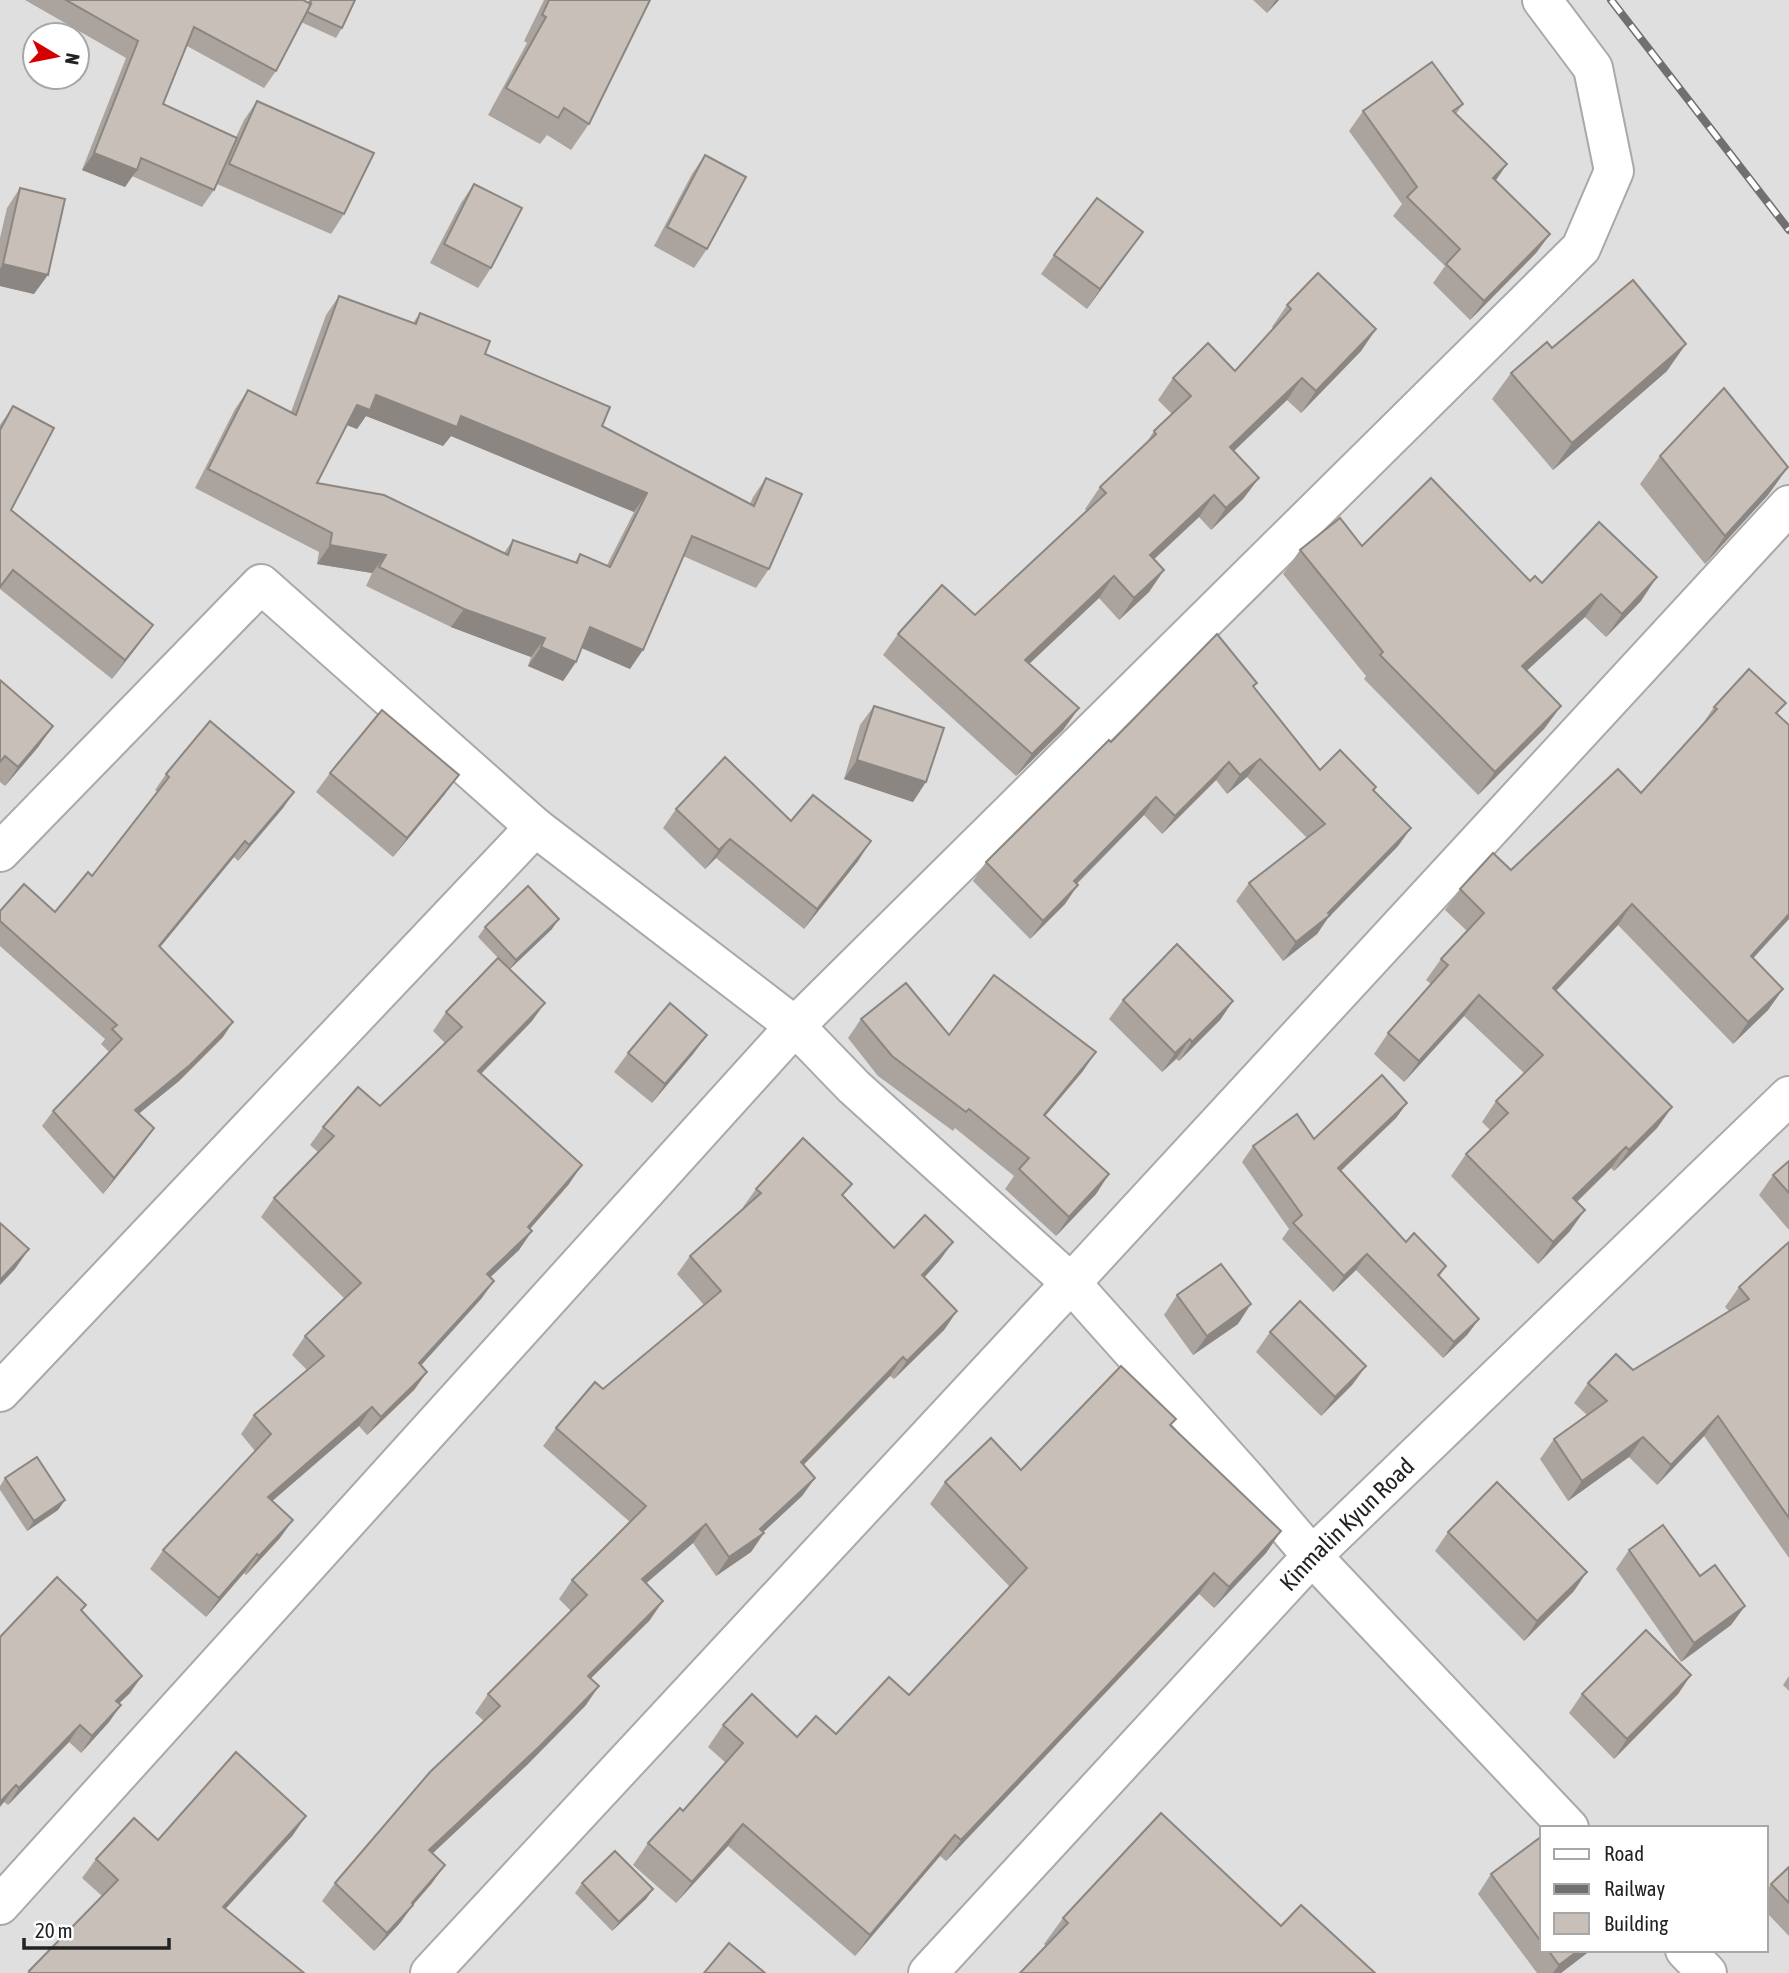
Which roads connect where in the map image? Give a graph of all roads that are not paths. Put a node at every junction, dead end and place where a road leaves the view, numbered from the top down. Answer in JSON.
{"nodes":[{"id":1,"x":1542,"y":0,"type":"edge"},
{"id":2,"x":1789,"y":505,"type":"edge"},
{"id":3,"x":535,"y":827,"type":"junction"},
{"id":4,"x":0,"y":852,"type":"edge"},
{"id":5,"x":795,"y":1026,"type":"junction"},
{"id":6,"x":1789,"y":1096,"type":"edge"},
{"id":7,"x":1072,"y":1283,"type":"junction"},
{"id":8,"x":0,"y":1392,"type":"edge"},
{"id":9,"x":1311,"y":1556,"type":"junction"},
{"id":10,"x":1567,"y":1826,"type":"edge"},
{"id":11,"x":0,"y":1905,"type":"edge"},
{"id":12,"x":1687,"y":1952,"type":"edge"},
{"id":13,"x":430,"y":1973,"type":"edge"},
{"id":14,"x":928,"y":1973,"type":"edge"},
{"id":15,"x":1707,"y":1973,"type":"edge"}],
"edges":[{"from":1,"to":5,"type":"street"},
{"from":2,"to":7,"type":"street"},
{"from":3,"to":4,"type":"street"},
{"from":3,"to":5,"type":"street"},
{"from":3,"to":8,"type":"street"},
{"from":5,"to":7,"type":"street"},
{"from":5,"to":11,"type":"street"},
{"from":6,"to":9,"type":"street","name":"Kinmalin Kyun Road"},
{"from":7,"to":9,"type":"street"},
{"from":7,"to":13,"type":"street"},
{"from":9,"to":10,"type":"street"},
{"from":9,"to":14,"type":"street","name":"Kinmalin Kyun Road"},
{"from":12,"to":15,"type":"street"}]}
